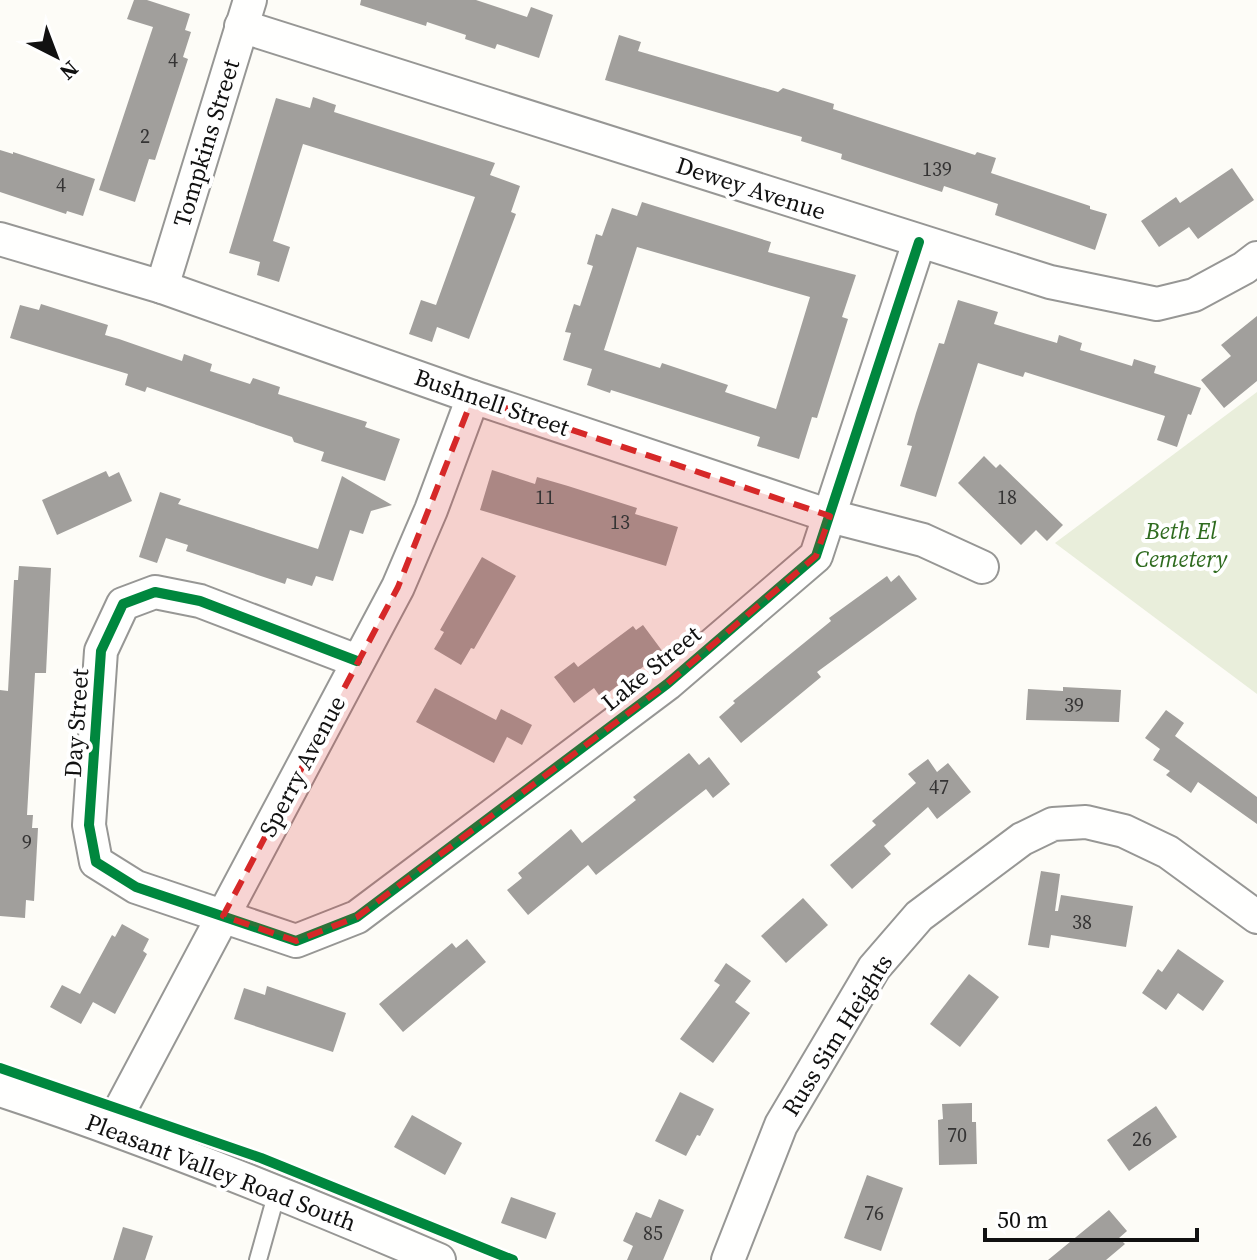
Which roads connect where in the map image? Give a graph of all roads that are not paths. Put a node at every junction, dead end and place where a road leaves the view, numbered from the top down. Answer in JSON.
{"nodes":[{"id":1,"x":246,"y":13,"type":"edge"},
{"id":2,"x":0,"y":239,"type":"edge"},
{"id":3,"x":919,"y":242,"type":"junction"},
{"id":4,"x":1257,"y":258,"type":"edge"},
{"id":5,"x":162,"y":287,"type":"junction"},
{"id":6,"x":473,"y":397,"type":"junction"},
{"id":7,"x":830,"y":516,"type":"junction"},
{"id":8,"x":982,"y":567,"type":"dead end"},
{"id":9,"x":357,"y":661,"type":"junction"},
{"id":10,"x":223,"y":916,"type":"junction"},
{"id":11,"x":1257,"y":917,"type":"edge"},
{"id":12,"x":0,"y":1090,"type":"edge"},
{"id":13,"x":111,"y":1127,"type":"junction"},
{"id":14,"x":277,"y":1192,"type":"junction"},
{"id":15,"x":258,"y":1260,"type":"edge"},
{"id":16,"x":439,"y":1260,"type":"edge"},
{"id":17,"x":728,"y":1260,"type":"edge"}],
"edges":[{"from":1,"to":3,"type":"street","name":"Dewey Avenue"},
{"from":1,"to":5,"type":"street","name":"Tompkins Street"},
{"from":2,"to":5,"type":"street","name":"Bushnell Street"},
{"from":3,"to":4,"type":"street","name":"Dewey Avenue"},
{"from":3,"to":7,"type":"street","name":"Lake Street"},
{"from":5,"to":6,"type":"street","name":"Bushnell Street"},
{"from":6,"to":7,"type":"street","name":"Bushnell Street"},
{"from":6,"to":9,"type":"street","name":"Sperry Avenue"},
{"from":7,"to":8,"type":"street","name":"Bushnell Street"},
{"from":7,"to":10,"type":"street","name":"Lake Street"},
{"from":9,"to":10,"type":"street","name":"Sperry Avenue"},
{"from":9,"to":10,"type":"street","name":"Day Street"},
{"from":10,"to":13,"type":"street","name":"Sperry Avenue"},
{"from":11,"to":17,"type":"street","name":"Russ Sim Heights"},
{"from":12,"to":13,"type":"street","name":"Pleasant Valley Road South"},
{"from":13,"to":14,"type":"street","name":"Pleasant Valley Road South"},
{"from":14,"to":15,"type":"lane"},
{"from":14,"to":16,"type":"street","name":"Pleasant Valley Road South"}]}
